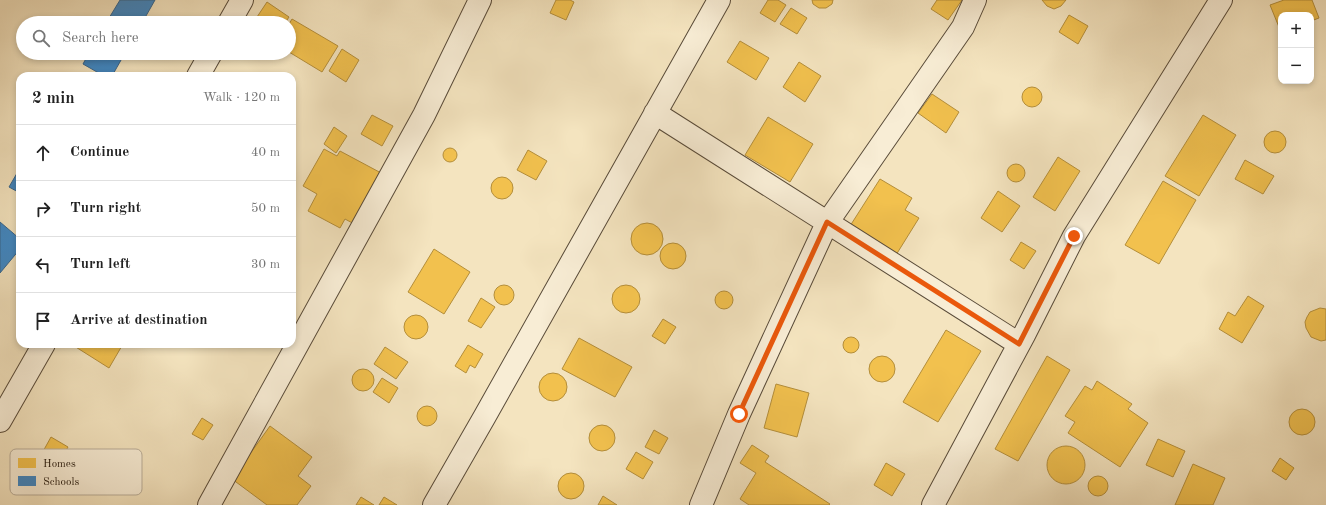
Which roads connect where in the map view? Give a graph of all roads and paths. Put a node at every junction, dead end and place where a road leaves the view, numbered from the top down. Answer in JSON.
{"nodes":[{"id":1,"x":242,"y":0,"type":"edge"},
{"id":2,"x":480,"y":0,"type":"edge"},
{"id":3,"x":719,"y":0,"type":"edge"},
{"id":4,"x":975,"y":0,"type":"edge"},
{"id":5,"x":1221,"y":0,"type":"edge"},
{"id":6,"x":233,"y":16,"type":"edge"},
{"id":7,"x":207,"y":60,"type":"edge"},
{"id":8,"x":200,"y":72,"type":"edge"},
{"id":9,"x":655,"y":113,"type":"junction"},
{"id":10,"x":827,"y":222,"type":"junction"},
{"id":11,"x":1019,"y":344,"type":"junction"},
{"id":12,"x":296,"y":347,"type":"edge"},
{"id":13,"x":42,"y":348,"type":"edge"},
{"id":14,"x":296,"y":348,"type":"edge"},
{"id":15,"x":0,"y":421,"type":"edge"},
{"id":16,"x":209,"y":505,"type":"edge"},
{"id":17,"x":434,"y":505,"type":"edge"},
{"id":18,"x":701,"y":505,"type":"edge"},
{"id":19,"x":933,"y":505,"type":"edge"}],
"edges":[{"from":1,"to":6,"type":"street"},
{"from":2,"to":12,"type":"street"},
{"from":3,"to":9,"type":"street"},
{"from":4,"to":10,"type":"street"},
{"from":5,"to":11,"type":"street"},
{"from":7,"to":8,"type":"street"},
{"from":9,"to":10,"type":"street"},
{"from":9,"to":17,"type":"street"},
{"from":10,"to":11,"type":"street"},
{"from":10,"to":18,"type":"street"},
{"from":11,"to":19,"type":"street"},
{"from":13,"to":15,"type":"street"},
{"from":14,"to":16,"type":"street"}]}
